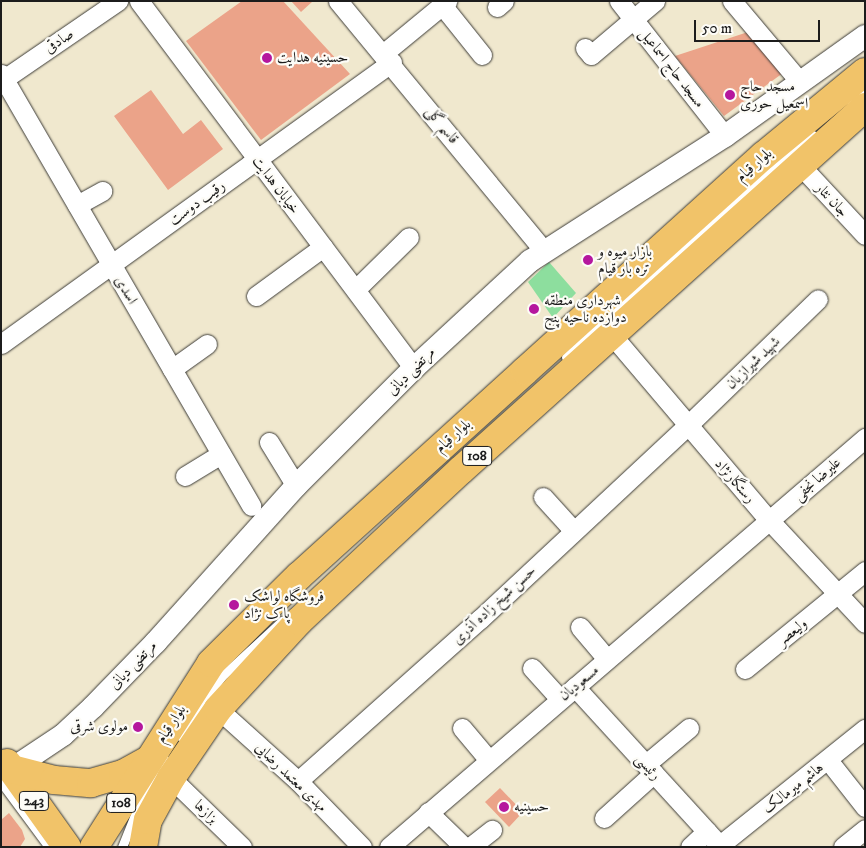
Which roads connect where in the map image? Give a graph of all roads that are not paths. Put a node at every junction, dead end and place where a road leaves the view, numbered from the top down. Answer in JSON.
{"nodes":[{"id":1,"x":118,"y":1,"type":"edge"},
{"id":2,"x":139,"y":1,"type":"edge"},
{"id":3,"x":338,"y":1,"type":"edge"},
{"id":4,"x":619,"y":1,"type":"edge"},
{"id":5,"x":655,"y":1,"type":"edge"},
{"id":6,"x":732,"y":1,"type":"edge"},
{"id":7,"x":445,"y":3,"type":"edge"},
{"id":8,"x":633,"y":19,"type":"junction"},
{"id":9,"x":865,"y":36,"type":"edge"},
{"id":10,"x":585,"y":48,"type":"dead end"},
{"id":11,"x":482,"y":55,"type":"dead end"},
{"id":12,"x":388,"y":58,"type":"junction"},
{"id":13,"x":865,"y":72,"type":"edge"},
{"id":14,"x":2,"y":78,"type":"edge"},
{"id":15,"x":800,"y":82,"type":"junction"},
{"id":16,"x":865,"y":91,"type":"edge"},
{"id":17,"x":854,"y":108,"type":"edge"},
{"id":18,"x":821,"y":129,"type":"dead end"},
{"id":19,"x":725,"y":136,"type":"junction"},
{"id":20,"x":257,"y":160,"type":"junction"},
{"id":21,"x":799,"y":164,"type":"junction"},
{"id":22,"x":102,"y":191,"type":"dead end"},
{"id":23,"x":77,"y":205,"type":"junction"},
{"id":24,"x":865,"y":235,"type":"edge"},
{"id":25,"x":409,"y":237,"type":"dead end"},
{"id":26,"x":323,"y":247,"type":"junction"},
{"id":27,"x":544,"y":250,"type":"junction"},
{"id":28,"x":112,"y":265,"type":"junction"},
{"id":29,"x":356,"y":289,"type":"junction"},
{"id":30,"x":256,"y":296,"type":"dead end"},
{"id":31,"x":818,"y":299,"type":"dead end"},
{"id":32,"x":611,"y":334,"type":"junction"},
{"id":33,"x":2,"y":342,"type":"edge"},
{"id":34,"x":207,"y":344,"type":"dead end"},
{"id":35,"x":557,"y":366,"type":"dead end"},
{"id":36,"x":414,"y":368,"type":"junction"},
{"id":37,"x":172,"y":369,"type":"junction"},
{"id":38,"x":687,"y":426,"type":"junction"},
{"id":39,"x":865,"y":438,"type":"edge"},
{"id":40,"x":269,"y":442,"type":"dead end"},
{"id":41,"x":221,"y":454,"type":"junction"},
{"id":42,"x":186,"y":476,"type":"dead end"},
{"id":43,"x":296,"y":486,"type":"junction"},
{"id":44,"x":543,"y":497,"type":"dead end"},
{"id":45,"x":251,"y":506,"type":"dead end"},
{"id":46,"x":769,"y":520,"type":"junction"},
{"id":47,"x":573,"y":530,"type":"junction"},
{"id":48,"x":865,"y":571,"type":"edge"},
{"id":49,"x":839,"y":594,"type":"junction"},
{"id":50,"x":286,"y":616,"type":"dead end"},
{"id":51,"x":865,"y":623,"type":"edge"},
{"id":52,"x":580,"y":627,"type":"dead end"},
{"id":53,"x":607,"y":659,"type":"junction"},
{"id":54,"x":532,"y":668,"type":"dead end"},
{"id":55,"x":745,"y":669,"type":"dead end"},
{"id":56,"x":575,"y":687,"type":"junction"},
{"id":57,"x":560,"y":699,"type":"junction"},
{"id":58,"x":218,"y":710,"type":"junction"},
{"id":59,"x":462,"y":728,"type":"dead end"},
{"id":60,"x":689,"y":728,"type":"dead end"},
{"id":61,"x":865,"y":729,"type":"edge"},
{"id":62,"x":166,"y":759,"type":"junction"},
{"id":63,"x":488,"y":759,"type":"junction"},
{"id":64,"x":828,"y":760,"type":"junction"},
{"id":65,"x":5,"y":769,"type":"edge"},
{"id":66,"x":650,"y":769,"type":"junction"},
{"id":67,"x":298,"y":780,"type":"junction"},
{"id":68,"x":865,"y":807,"type":"edge"},
{"id":69,"x":428,"y":812,"type":"junction"},
{"id":70,"x":604,"y":818,"type":"dead end"},
{"id":71,"x":865,"y":829,"type":"edge"},
{"id":72,"x":492,"y":830,"type":"dead end"},
{"id":73,"x":716,"y":841,"type":"edge"},
{"id":74,"x":50,"y":847,"type":"edge"},
{"id":75,"x":67,"y":847,"type":"edge"},
{"id":76,"x":94,"y":847,"type":"edge"},
{"id":77,"x":122,"y":847,"type":"edge"},
{"id":78,"x":143,"y":847,"type":"edge"},
{"id":79,"x":242,"y":847,"type":"edge"},
{"id":80,"x":362,"y":847,"type":"edge"},
{"id":81,"x":389,"y":847,"type":"edge"},
{"id":82,"x":464,"y":847,"type":"edge"},
{"id":83,"x":470,"y":847,"type":"edge"},
{"id":84,"x":690,"y":847,"type":"edge"},
{"id":85,"x":843,"y":847,"type":"edge"}],
"edges":[{"from":1,"to":14,"type":"street","name":"صادقی"},
{"from":2,"to":20,"type":"street","name":"خیابان‌ هدایت"},
{"from":3,"to":12,"type":"street","name":"قاسم گلی"},
{"from":4,"to":8,"type":"street","name":"مسجد حاج اسماعیل"},
{"from":5,"to":8,"type":"street"},
{"from":6,"to":15,"type":"street"},
{"from":7,"to":11,"type":"street"},
{"from":7,"to":12,"type":"street","name":"رقیب دوست"},
{"from":8,"to":10,"type":"street"},
{"from":8,"to":19,"type":"street","name":"مسجد حاج اسماعیل"},
{"from":9,"to":15,"type":"street","name":"مرتضی دیانی"},
{"from":12,"to":20,"type":"street","name":"رقیب دوست"},
{"from":12,"to":27,"type":"street","name":"قاسم گلی"},
{"from":13,"to":62,"type":"main road","name":"بلوار قیام","number":"108"},
{"from":14,"to":23,"type":"street","name":"اسدی"},
{"from":15,"to":19,"type":"street","name":"مرتضی دیانی"},
{"from":16,"to":17,"type":"lane"},
{"from":17,"to":21,"type":"main road","name":"بلوار قیام","number":"108"},
{"from":18,"to":35,"type":"lane"},
{"from":19,"to":27,"type":"street","name":"مرتضی دیانی"},
{"from":20,"to":26,"type":"street","name":"خیابان‌ هدایت"},
{"from":20,"to":28,"type":"street","name":"رقیب دوست"},
{"from":21,"to":24,"type":"street","name":"جان نثار"},
{"from":21,"to":32,"type":"main road","name":"بلوار قیام","number":"108"},
{"from":22,"to":23,"type":"street"},
{"from":23,"to":28,"type":"street","name":"اسدی"},
{"from":25,"to":29,"type":"street"},
{"from":26,"to":29,"type":"street","name":"خیابان‌ هدایت"},
{"from":26,"to":30,"type":"street"},
{"from":27,"to":36,"type":"street","name":"مرتضی دیانی"},
{"from":28,"to":33,"type":"street","name":"رقیب دوست"},
{"from":28,"to":37,"type":"street","name":"اسدی"},
{"from":29,"to":36,"type":"street","name":"خیابان‌ هدایت"},
{"from":31,"to":38,"type":"street","name":"شهید شیرازیان"},
{"from":32,"to":38,"type":"street","name":"رستگارنژاد"},
{"from":32,"to":58,"type":"main road","name":"بلوار قیام","number":"108"},
{"from":34,"to":37,"type":"street"},
{"from":36,"to":43,"type":"street","name":"مرتضی دیانی"},
{"from":37,"to":41,"type":"street","name":"اسدی"},
{"from":38,"to":46,"type":"street","name":"رستگارنژاد"},
{"from":38,"to":47,"type":"street","name":"حسن شیخ زاده آذری"},
{"from":39,"to":46,"type":"street","name":"علیرضا نجفی"},
{"from":40,"to":43,"type":"street"},
{"from":41,"to":42,"type":"street"},
{"from":41,"to":45,"type":"street","name":"اسدی"},
{"from":43,"to":65,"type":"street","name":"مرتضی دیانی"},
{"from":44,"to":47,"type":"street"},
{"from":46,"to":49,"type":"street","name":"رستگارنژاد"},
{"from":46,"to":53,"type":"street","name":"مسعودیان"},
{"from":47,"to":67,"type":"street","name":"حسن شیخ زاده آذری"},
{"from":48,"to":49,"type":"street","name":"ولیعصر"},
{"from":49,"to":51,"type":"street","name":"رستگارنژاد"},
{"from":49,"to":55,"type":"street","name":"ولیعصر"},
{"from":50,"to":62,"type":"lane"},
{"from":52,"to":53,"type":"street"},
{"from":53,"to":56,"type":"street","name":"مسعودیان"},
{"from":54,"to":57,"type":"street"},
{"from":56,"to":57,"type":"street","name":"مسعودیان"},
{"from":56,"to":66,"type":"street","name":"رئیسی"},
{"from":57,"to":63,"type":"street","name":"مسعودیان"},
{"from":58,"to":62,"type":"main road","name":"بلوار قیام","number":"108"},
{"from":58,"to":67,"type":"street","name":"مهدی معتمد رضایی"},
{"from":59,"to":63,"type":"street"},
{"from":60,"to":66,"type":"street"},
{"from":61,"to":64,"type":"street","name":"هاشم میرمالک"},
{"from":62,"to":65,"type":"main road"},
{"from":62,"to":76,"type":"main road","name":"بلوار قیام","number":"108"},
{"from":62,"to":77,"type":"lane"},
{"from":62,"to":78,"type":"main road","name":"بلوار قیام","number":"108"},
{"from":62,"to":79,"type":"street","name":"بزازها"},
{"from":63,"to":69,"type":"street","name":"مسعودیان"},
{"from":64,"to":68,"type":"street"},
{"from":64,"to":73,"type":"street","name":"هاشم میرمالک"},
{"from":65,"to":74,"type":"lane"},
{"from":65,"to":75,"type":"main road","number":"243"},
{"from":66,"to":70,"type":"street"},
{"from":66,"to":73,"type":"street","name":"رئیسی"},
{"from":67,"to":80,"type":"street","name":"مهدی معتمد رضایی"},
{"from":69,"to":81,"type":"street","name":"مسعودیان"},
{"from":69,"to":82,"type":"street"},
{"from":71,"to":85,"type":"street"},
{"from":72,"to":83,"type":"street"},
{"from":73,"to":84,"type":"street","name":"هاشم میرمالک"}]}
